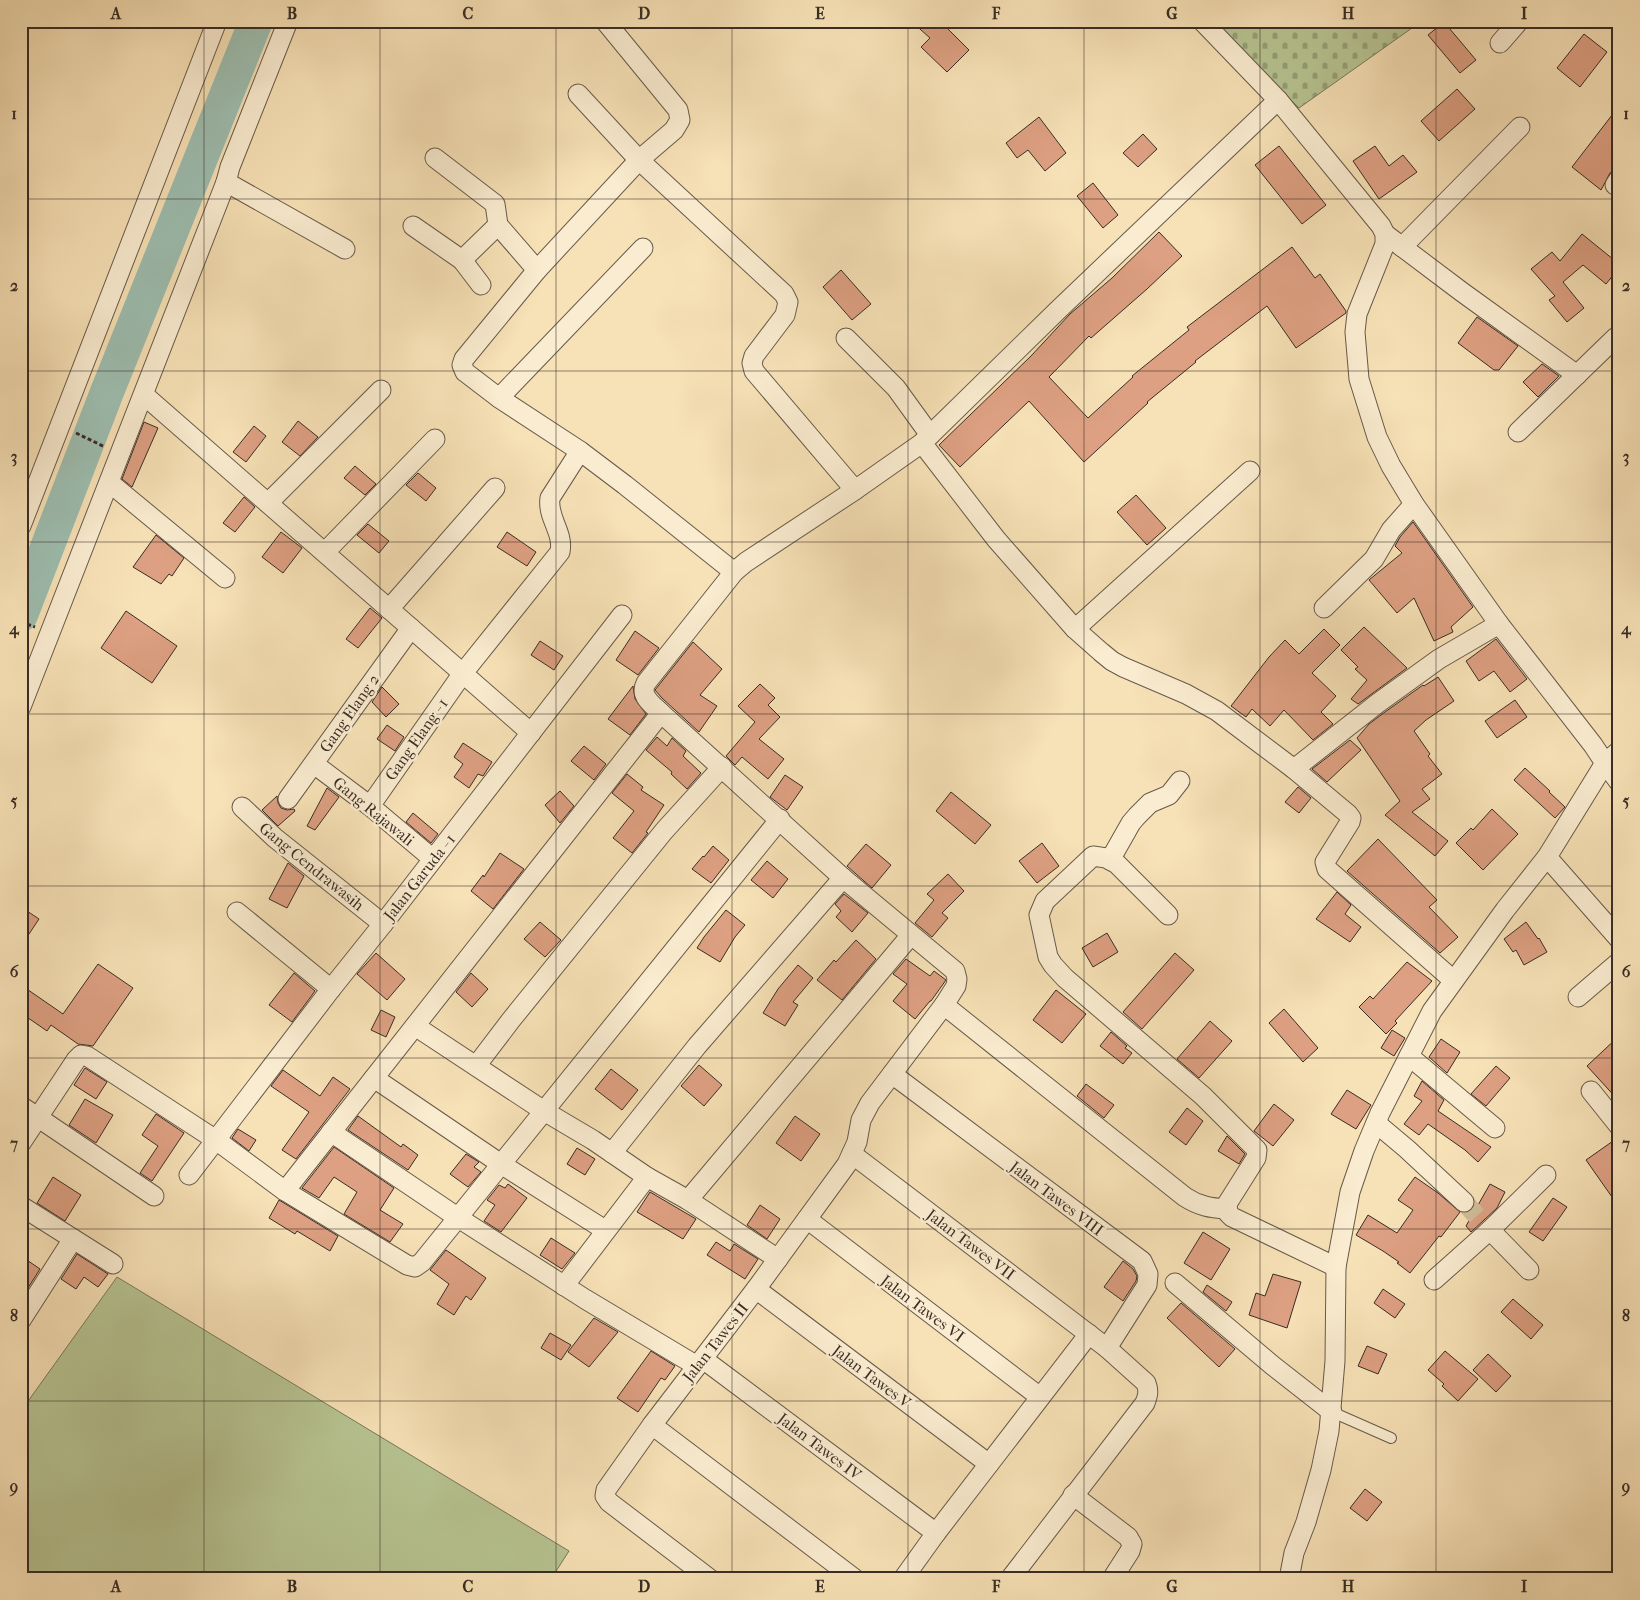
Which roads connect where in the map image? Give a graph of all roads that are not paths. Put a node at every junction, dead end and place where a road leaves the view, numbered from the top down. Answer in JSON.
{"nodes":[{"id":1,"x":217,"y":21,"type":"edge"},
{"id":2,"x":288,"y":21,"type":"edge"},
{"id":3,"x":605,"y":21,"type":"edge"},
{"id":4,"x":1202,"y":21,"type":"edge"},
{"id":5,"x":1518,"y":21,"type":"edge"},
{"id":6,"x":1500,"y":43,"type":"dead end"},
{"id":7,"x":578,"y":94,"type":"dead end"},
{"id":8,"x":1278,"y":100,"type":"junction"},
{"id":9,"x":1520,"y":127,"type":"dead end"},
{"id":10,"x":435,"y":158,"type":"dead end"},
{"id":11,"x":639,"y":160,"type":"junction"},
{"id":12,"x":226,"y":182,"type":"junction"},
{"id":13,"x":498,"y":225,"type":"junction"},
{"id":14,"x":413,"y":226,"type":"dead end"},
{"id":15,"x":1385,"y":234,"type":"junction"},
{"id":16,"x":1402,"y":247,"type":"junction"},
{"id":17,"x":642,"y":248,"type":"dead end"},
{"id":18,"x":345,"y":249,"type":"dead end"},
{"id":19,"x":462,"y":260,"type":"junction"},
{"id":20,"x":537,"y":270,"type":"junction"},
{"id":21,"x":481,"y":285,"type":"dead end"},
{"id":22,"x":1616,"y":337,"type":"dead end"},
{"id":23,"x":846,"y":338,"type":"dead end"},
{"id":24,"x":1577,"y":375,"type":"junction"},
{"id":25,"x":381,"y":390,"type":"dead end"},
{"id":26,"x":144,"y":396,"type":"junction"},
{"id":27,"x":500,"y":398,"type":"junction"},
{"id":28,"x":1518,"y":432,"type":"dead end"},
{"id":29,"x":435,"y":439,"type":"dead end"},
{"id":30,"x":926,"y":439,"type":"junction"},
{"id":31,"x":580,"y":451,"type":"junction"},
{"id":32,"x":1250,"y":471,"type":"dead end"},
{"id":33,"x":110,"y":483,"type":"junction"},
{"id":34,"x":494,"y":488,"type":"dead end"},
{"id":35,"x":855,"y":490,"type":"junction"},
{"id":36,"x":268,"y":503,"type":"junction"},
{"id":37,"x":1414,"y":504,"type":"junction"},
{"id":38,"x":21,"y":526,"type":"edge"},
{"id":39,"x":324,"y":552,"type":"junction"},
{"id":40,"x":734,"y":572,"type":"junction"},
{"id":41,"x":225,"y":578,"type":"dead end"},
{"id":42,"x":1324,"y":608,"type":"dead end"},
{"id":43,"x":389,"y":609,"type":"junction"},
{"id":44,"x":622,"y":615,"type":"dead end"},
{"id":45,"x":1499,"y":624,"type":"junction"},
{"id":46,"x":411,"y":628,"type":"junction"},
{"id":47,"x":1075,"y":629,"type":"junction"},
{"id":48,"x":463,"y":673,"type":"junction"},
{"id":49,"x":21,"y":707,"type":"edge"},
{"id":50,"x":661,"y":713,"type":"junction"},
{"id":51,"x":531,"y":733,"type":"junction"},
{"id":52,"x":1612,"y":757,"type":"edge"},
{"id":53,"x":314,"y":764,"type":"junction"},
{"id":54,"x":722,"y":767,"type":"junction"},
{"id":55,"x":1294,"y":769,"type":"junction"},
{"id":56,"x":1180,"y":781,"type":"dead end"},
{"id":57,"x":1619,"y":782,"type":"edge"},
{"id":58,"x":288,"y":798,"type":"dead end"},
{"id":59,"x":370,"y":806,"type":"junction"},
{"id":60,"x":242,"y":807,"type":"dead end"},
{"id":61,"x":780,"y":819,"type":"junction"},
{"id":62,"x":1547,"y":857,"type":"junction"},
{"id":63,"x":433,"y":859,"type":"junction"},
{"id":64,"x":1110,"y":860,"type":"junction"},
{"id":65,"x":843,"y":878,"type":"junction"},
{"id":66,"x":237,"y":912,"type":"dead end"},
{"id":67,"x":1168,"y":914,"type":"dead end"},
{"id":68,"x":383,"y":924,"type":"junction"},
{"id":69,"x":911,"y":935,"type":"junction"},
{"id":70,"x":1619,"y":939,"type":"edge"},
{"id":71,"x":1619,"y":962,"type":"edge"},
{"id":72,"x":1453,"y":980,"type":"junction"},
{"id":73,"x":331,"y":988,"type":"junction"},
{"id":74,"x":1578,"y":997,"type":"dead end"},
{"id":75,"x":944,"y":1005,"type":"junction"},
{"id":76,"x":415,"y":1026,"type":"junction"},
{"id":77,"x":1409,"y":1056,"type":"junction"},
{"id":78,"x":476,"y":1066,"type":"junction"},
{"id":79,"x":892,"y":1074,"type":"junction"},
{"id":80,"x":374,"y":1078,"type":"junction"},
{"id":81,"x":1591,"y":1091,"type":"dead end"},
{"id":82,"x":21,"y":1106,"type":"edge"},
{"id":83,"x":544,"y":1111,"type":"junction"},
{"id":84,"x":37,"y":1117,"type":"junction"},
{"id":85,"x":1376,"y":1123,"type":"junction"},
{"id":86,"x":1619,"y":1126,"type":"edge"},
{"id":87,"x":1495,"y":1128,"type":"dead end"},
{"id":88,"x":331,"y":1132,"type":"junction"},
{"id":89,"x":216,"y":1140,"type":"junction"},
{"id":90,"x":21,"y":1143,"type":"edge"},
{"id":91,"x":612,"y":1153,"type":"junction"},
{"id":92,"x":852,"y":1154,"type":"junction"},
{"id":93,"x":501,"y":1164,"type":"junction"},
{"id":94,"x":189,"y":1175,"type":"dead end"},
{"id":95,"x":1546,"y":1175,"type":"dead end"},
{"id":96,"x":647,"y":1177,"type":"junction"},
{"id":97,"x":285,"y":1191,"type":"junction"},
{"id":98,"x":154,"y":1196,"type":"dead end"},
{"id":99,"x":688,"y":1200,"type":"junction"},
{"id":100,"x":1464,"y":1202,"type":"tunnel mouth"},
{"id":101,"x":21,"y":1206,"type":"edge"},
{"id":102,"x":1227,"y":1210,"type":"junction"},
{"id":103,"x":458,"y":1217,"type":"junction"},
{"id":104,"x":807,"y":1219,"type":"junction"},
{"id":105,"x":605,"y":1230,"type":"junction"},
{"id":106,"x":1490,"y":1230,"type":"junction"},
{"id":107,"x":73,"y":1239,"type":"junction"},
{"id":108,"x":778,"y":1259,"type":"junction"},
{"id":109,"x":113,"y":1264,"type":"dead end"},
{"id":110,"x":1336,"y":1267,"type":"junction"},
{"id":111,"x":1529,"y":1270,"type":"dead end"},
{"id":112,"x":1434,"y":1280,"type":"dead end"},
{"id":113,"x":1174,"y":1283,"type":"dead end"},
{"id":114,"x":564,"y":1286,"type":"junction"},
{"id":115,"x":756,"y":1289,"type":"junction"},
{"id":116,"x":21,"y":1320,"type":"edge"},
{"id":117,"x":1089,"y":1334,"type":"junction"},
{"id":118,"x":1106,"y":1348,"type":"junction"},
{"id":119,"x":700,"y":1362,"type":"junction"},
{"id":120,"x":1040,"y":1397,"type":"junction"},
{"id":121,"x":1332,"y":1412,"type":"junction"},
{"id":122,"x":652,"y":1425,"type":"junction"},
{"id":123,"x":1391,"y":1438,"type":"dead end"},
{"id":124,"x":989,"y":1464,"type":"junction"},
{"id":125,"x":1073,"y":1495,"type":"junction"},
{"id":126,"x":936,"y":1532,"type":"junction"},
{"id":127,"x":710,"y":1579,"type":"edge"},
{"id":128,"x":855,"y":1579,"type":"edge"},
{"id":129,"x":902,"y":1579,"type":"edge"},
{"id":130,"x":1010,"y":1579,"type":"edge"},
{"id":131,"x":1112,"y":1579,"type":"edge"},
{"id":132,"x":1289,"y":1579,"type":"edge"}],
"edges":[{"from":1,"to":38,"type":"street"},
{"from":2,"to":12,"type":"street"},
{"from":3,"to":11,"type":"street"},
{"from":4,"to":8,"type":"street"},
{"from":5,"to":6,"type":"street"},
{"from":7,"to":11,"type":"street"},
{"from":8,"to":15,"type":"street"},
{"from":8,"to":30,"type":"street"},
{"from":9,"to":16,"type":"street"},
{"from":10,"to":13,"type":"street"},
{"from":11,"to":20,"type":"street"},
{"from":11,"to":35,"type":"street"},
{"from":12,"to":18,"type":"street"},
{"from":12,"to":26,"type":"street"},
{"from":13,"to":19,"type":"street"},
{"from":13,"to":20,"type":"street"},
{"from":14,"to":19,"type":"street"},
{"from":15,"to":16,"type":"street"},
{"from":15,"to":37,"type":"street"},
{"from":16,"to":24,"type":"street"},
{"from":17,"to":27,"type":"street"},
{"from":19,"to":21,"type":"street"},
{"from":20,"to":27,"type":"street"},
{"from":22,"to":24,"type":"street"},
{"from":23,"to":30,"type":"street"},
{"from":24,"to":28,"type":"street"},
{"from":25,"to":36,"type":"street"},
{"from":26,"to":33,"type":"street"},
{"from":26,"to":36,"type":"street"},
{"from":27,"to":31,"type":"street"},
{"from":29,"to":39,"type":"street"},
{"from":30,"to":35,"type":"street"},
{"from":30,"to":47,"type":"street"},
{"from":31,"to":40,"type":"street"},
{"from":31,"to":48,"type":"street","name":"Gang Elang - 1"},
{"from":32,"to":47,"type":"street"},
{"from":33,"to":41,"type":"street"},
{"from":33,"to":49,"type":"street"},
{"from":34,"to":43,"type":"street"},
{"from":35,"to":40,"type":"street"},
{"from":36,"to":39,"type":"street"},
{"from":37,"to":42,"type":"street"},
{"from":37,"to":45,"type":"street"},
{"from":39,"to":43,"type":"street"},
{"from":40,"to":50,"type":"street","name":"Jalan Tawes II"},
{"from":43,"to":46,"type":"street"},
{"from":44,"to":51,"type":"street","name":"Jalan Garuda - 1"},
{"from":45,"to":52,"type":"street"},
{"from":45,"to":55,"type":"street"},
{"from":46,"to":48,"type":"street"},
{"from":46,"to":53,"type":"street","name":"Gang Elang 2"},
{"from":47,"to":55,"type":"street"},
{"from":48,"to":51,"type":"street"},
{"from":48,"to":59,"type":"street","name":"Gang Elang - 1"},
{"from":50,"to":54,"type":"street","name":"Jalan Tawes II"},
{"from":50,"to":76,"type":"street"},
{"from":51,"to":63,"type":"street","name":"Jalan Garuda - 1"},
{"from":52,"to":57,"type":"street"},
{"from":52,"to":62,"type":"street"},
{"from":53,"to":58,"type":"street","name":"Gang Elang 2"},
{"from":53,"to":59,"type":"street","name":"Gang Rajawali"},
{"from":54,"to":61,"type":"street","name":"Jalan Tawes II"},
{"from":54,"to":78,"type":"street"},
{"from":55,"to":72,"type":"street"},
{"from":56,"to":64,"type":"street"},
{"from":59,"to":63,"type":"street","name":"Gang Rajawali"},
{"from":60,"to":68,"type":"street","name":"Gang Cendrawasih"},
{"from":61,"to":65,"type":"street","name":"Jalan Tawes II"},
{"from":61,"to":83,"type":"street"},
{"from":62,"to":70,"type":"street"},
{"from":62,"to":72,"type":"street"},
{"from":63,"to":68,"type":"street","name":"Jalan Garuda - 1"},
{"from":64,"to":67,"type":"street"},
{"from":64,"to":102,"type":"street"},
{"from":65,"to":69,"type":"street","name":"Jalan Tawes II"},
{"from":65,"to":91,"type":"street"},
{"from":66,"to":73,"type":"street"},
{"from":68,"to":73,"type":"street","name":"Jalan Garuda - 1"},
{"from":69,"to":75,"type":"street","name":"Jalan Tawes II"},
{"from":69,"to":99,"type":"street"},
{"from":71,"to":74,"type":"street"},
{"from":72,"to":77,"type":"street"},
{"from":73,"to":89,"type":"street","name":"Jalan Garuda - 1"},
{"from":75,"to":79,"type":"street","name":"Jalan Tawes II"},
{"from":75,"to":102,"type":"street"},
{"from":76,"to":78,"type":"street"},
{"from":76,"to":80,"type":"street"},
{"from":77,"to":85,"type":"street"},
{"from":77,"to":87,"type":"street"},
{"from":78,"to":83,"type":"street"},
{"from":79,"to":92,"type":"street","name":"Jalan Tawes II"},
{"from":79,"to":118,"type":"street","name":"Jalan Tawes VIII"},
{"from":80,"to":88,"type":"street"},
{"from":80,"to":93,"type":"street"},
{"from":81,"to":86,"type":"street"},
{"from":82,"to":84,"type":"street"},
{"from":83,"to":91,"type":"street"},
{"from":83,"to":93,"type":"street"},
{"from":84,"to":89,"type":"street"},
{"from":84,"to":90,"type":"street"},
{"from":84,"to":98,"type":"street"},
{"from":85,"to":100,"type":"street"},
{"from":85,"to":110,"type":"street"},
{"from":88,"to":97,"type":"street"},
{"from":88,"to":103,"type":"street","name":"Jalan Tawes IV"},
{"from":89,"to":94,"type":"street","name":"Jalan Garuda - 1"},
{"from":89,"to":97,"type":"street"},
{"from":91,"to":96,"type":"street"},
{"from":92,"to":104,"type":"street","name":"Jalan Tawes II"},
{"from":92,"to":117,"type":"street","name":"Jalan Tawes VII"},
{"from":93,"to":103,"type":"street"},
{"from":93,"to":105,"type":"street"},
{"from":95,"to":106,"type":"street"},
{"from":96,"to":99,"type":"street"},
{"from":96,"to":105,"type":"street"},
{"from":97,"to":103,"type":"street"},
{"from":99,"to":108,"type":"street"},
{"from":101,"to":107,"type":"street"},
{"from":102,"to":110,"type":"street"},
{"from":103,"to":114,"type":"street","name":"Jalan Tawes IV"},
{"from":104,"to":108,"type":"street","name":"Jalan Tawes II"},
{"from":104,"to":120,"type":"street","name":"Jalan Tawes VI"},
{"from":105,"to":114,"type":"street"},
{"from":106,"to":111,"type":"street"},
{"from":106,"to":112,"type":"street"},
{"from":107,"to":109,"type":"street"},
{"from":107,"to":116,"type":"street"},
{"from":108,"to":115,"type":"street","name":"Jalan Tawes II"},
{"from":110,"to":121,"type":"street"},
{"from":113,"to":121,"type":"street"},
{"from":114,"to":119,"type":"street","name":"Jalan Tawes IV"},
{"from":115,"to":119,"type":"street","name":"Jalan Tawes II"},
{"from":115,"to":124,"type":"street","name":"Jalan Tawes V"},
{"from":117,"to":118,"type":"street","name":"Jalan Tawes VII"},
{"from":117,"to":120,"type":"street"},
{"from":118,"to":125,"type":"street","name":"Jalan Tawes VII"},
{"from":119,"to":122,"type":"street","name":"Jalan Tawes II"},
{"from":119,"to":126,"type":"street","name":"Jalan Tawes IV"},
{"from":120,"to":124,"type":"street"},
{"from":121,"to":123,"type":"lane"},
{"from":121,"to":132,"type":"street"},
{"from":122,"to":127,"type":"street","name":"Jalan Tawes II"},
{"from":122,"to":128,"type":"street"},
{"from":124,"to":126,"type":"street"},
{"from":125,"to":130,"type":"street","name":"Jalan Tawes VII"},
{"from":125,"to":131,"type":"street"},
{"from":126,"to":129,"type":"street"}]}
